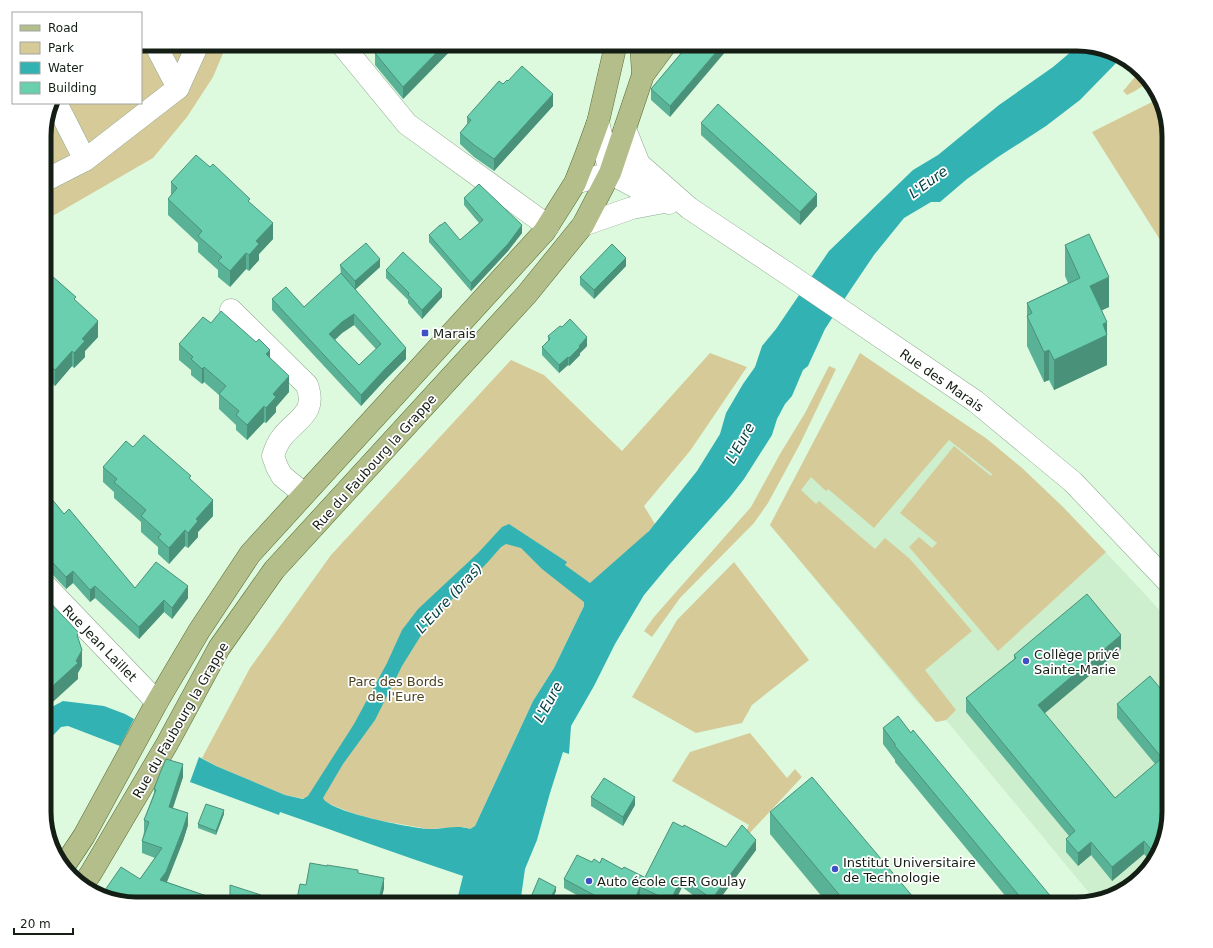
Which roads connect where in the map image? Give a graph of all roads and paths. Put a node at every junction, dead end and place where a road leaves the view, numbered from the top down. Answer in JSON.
{"nodes":[{"id":1,"x":159,"y":51,"type":"edge"},
{"id":2,"x":195,"y":51,"type":"edge"},
{"id":3,"x":346,"y":51,"type":"edge"},
{"id":4,"x":616,"y":51,"type":"edge"},
{"id":5,"x":641,"y":51,"type":"edge"},
{"id":6,"x":661,"y":51,"type":"edge"},
{"id":7,"x":643,"y":75,"type":"junction"},
{"id":8,"x":178,"y":88,"type":"junction"},
{"id":9,"x":57,"y":104,"type":"edge"},
{"id":10,"x":598,"y":122,"type":"junction"},
{"id":11,"x":625,"y":129,"type":"junction"},
{"id":12,"x":85,"y":160,"type":"junction"},
{"id":13,"x":639,"y":164,"type":"junction"},
{"id":14,"x":610,"y":173,"type":"junction"},
{"id":15,"x":51,"y":177,"type":"edge"},
{"id":16,"x":575,"y":183,"type":"junction"},
{"id":17,"x":664,"y":202,"type":"junction"},
{"id":18,"x":689,"y":208,"type":"junction"},
{"id":19,"x":583,"y":225,"type":"junction"},
{"id":20,"x":548,"y":226,"type":"junction"},
{"id":21,"x":231,"y":310,"type":"dead end"},
{"id":22,"x":304,"y":494,"type":"junction"},
{"id":23,"x":1162,"y":576,"type":"edge"},
{"id":24,"x":51,"y":591,"type":"edge"},
{"id":25,"x":156,"y":702,"type":"junction"},
{"id":26,"x":67,"y":862,"type":"edge"},
{"id":27,"x":85,"y":881,"type":"edge"}],
"edges":[{"from":1,"to":8,"type":"street"},
{"from":2,"to":8,"type":"street"},
{"from":3,"to":20,"type":"street"},
{"from":4,"to":10,"type":"main road","name":"Rue du Faubourg la Grappe"},
{"from":5,"to":7,"type":"main road"},
{"from":6,"to":7,"type":"main road","name":"Rue du Faubourg la Grappe"},
{"from":7,"to":11,"type":"main road","name":"Rue du Faubourg la Grappe"},
{"from":8,"to":12,"type":"street"},
{"from":9,"to":12,"type":"street"},
{"from":10,"to":14,"type":"street"},
{"from":10,"to":16,"type":"main road","name":"Rue du Faubourg la Grappe"},
{"from":11,"to":13,"type":"street","name":"Rue des Marais"},
{"from":11,"to":14,"type":"main road","name":"Rue du Faubourg la Grappe"},
{"from":12,"to":15,"type":"street"},
{"from":13,"to":14,"type":"street"},
{"from":13,"to":18,"type":"street","name":"Rue des Marais"},
{"from":14,"to":16,"type":"street"},
{"from":14,"to":17,"type":"street","name":"Rue des Marais"},
{"from":14,"to":19,"type":"main road","name":"Rue du Faubourg la Grappe"},
{"from":16,"to":20,"type":"main road","name":"Rue du Faubourg la Grappe"},
{"from":17,"to":18,"type":"street","name":"Rue des Marais"},
{"from":17,"to":19,"type":"street","name":"Rue des Marais"},
{"from":18,"to":23,"type":"street","name":"Rue des Marais"},
{"from":19,"to":27,"type":"main road","name":"Rue du Faubourg la Grappe"},
{"from":20,"to":22,"type":"main road","name":"Rue du Faubourg la Grappe"},
{"from":21,"to":22,"type":"street"},
{"from":22,"to":25,"type":"main road","name":"Rue du Faubourg la Grappe"},
{"from":24,"to":25,"type":"street","name":"Rue Jean Laillet"},
{"from":25,"to":26,"type":"main road","name":"Rue du Faubourg la Grappe"}]}
